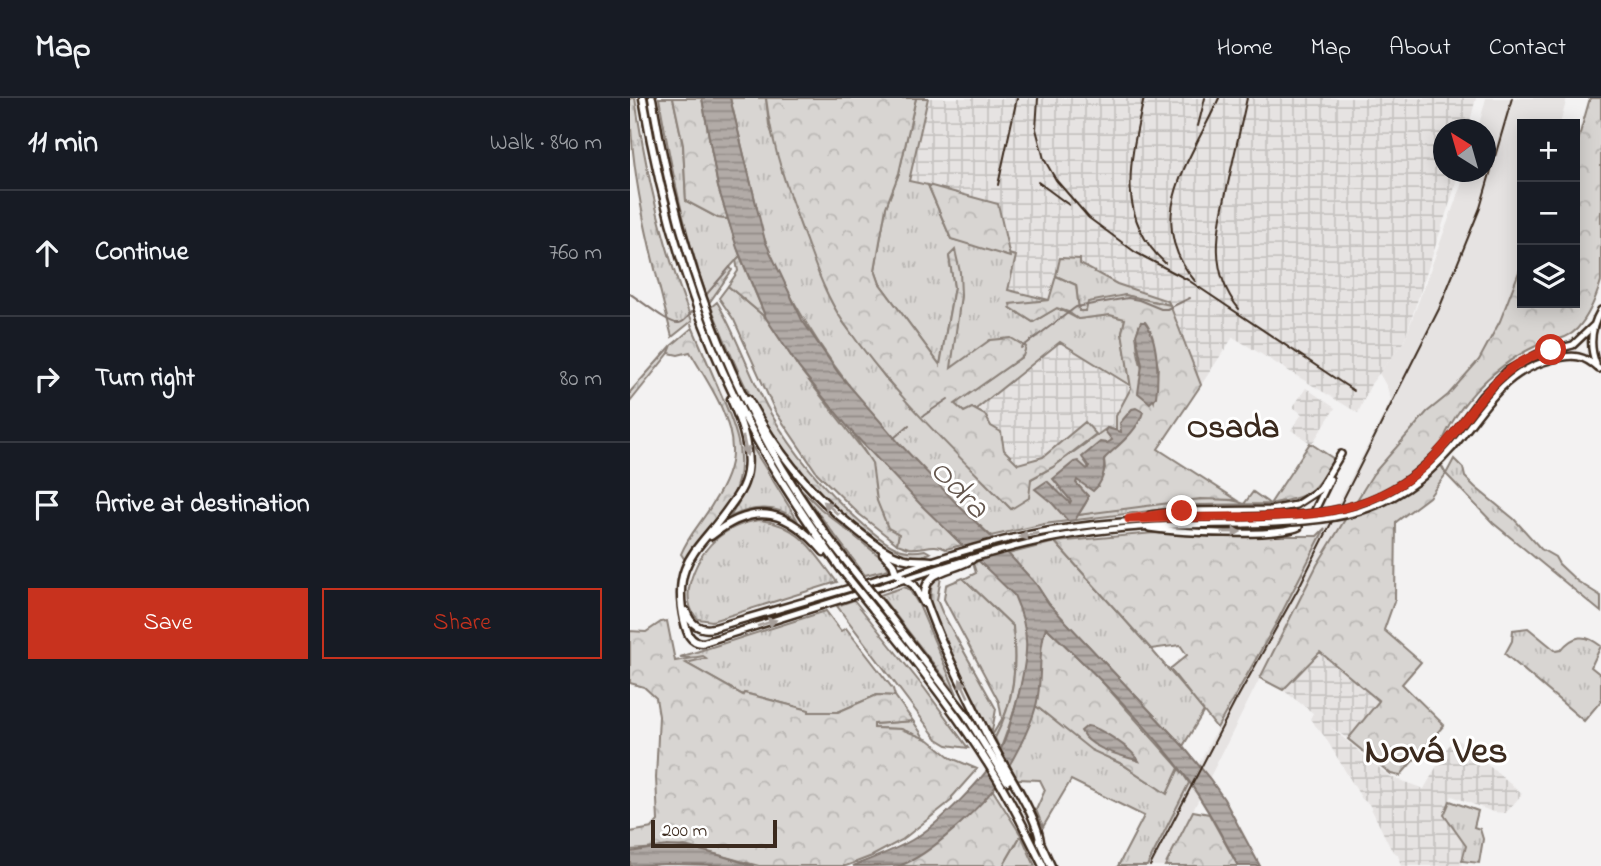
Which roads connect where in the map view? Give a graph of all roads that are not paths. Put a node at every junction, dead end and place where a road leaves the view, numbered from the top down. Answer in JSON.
{"nodes":[{"id":1,"x":643,"y":98,"type":"edge"},
{"id":2,"x":652,"y":98,"type":"edge"},
{"id":3,"x":1601,"y":310,"type":"edge"},
{"id":4,"x":1593,"y":326,"type":"junction"},
{"id":5,"x":716,"y":358,"type":"junction"},
{"id":6,"x":1600,"y":370,"type":"edge"},
{"id":7,"x":730,"y":371,"type":"junction"},
{"id":8,"x":1450,"y":444,"type":"junction"},
{"id":9,"x":1315,"y":510,"type":"dead end"},
{"id":10,"x":1129,"y":519,"type":"junction"},
{"id":11,"x":1244,"y":520,"type":"junction"},
{"id":12,"x":1139,"y":526,"type":"junction"},
{"id":13,"x":1299,"y":527,"type":"dead end"},
{"id":14,"x":862,"y":534,"type":"junction"},
{"id":15,"x":972,"y":559,"type":"joint"},
{"id":16,"x":931,"y":561,"type":"junction"},
{"id":17,"x":841,"y":569,"type":"junction"},
{"id":18,"x":937,"y":571,"type":"junction"},
{"id":19,"x":896,"y":573,"type":"junction"},
{"id":20,"x":905,"y":579,"type":"junction"},
{"id":21,"x":868,"y":582,"type":"dead end"},
{"id":22,"x":850,"y":587,"type":"dead end"},
{"id":23,"x":874,"y":589,"type":"dead end"},
{"id":24,"x":855,"y":594,"type":"dead end"},
{"id":25,"x":930,"y":614,"type":"junction"},
{"id":26,"x":713,"y":628,"type":"joint"},
{"id":27,"x":702,"y":643,"type":"joint"},
{"id":28,"x":979,"y":729,"type":"junction"},
{"id":29,"x":1043,"y":866,"type":"edge"},
{"id":30,"x":1051,"y":866,"type":"edge"}],
"edges":[{"from":1,"to":5,"type":"highway"},
{"from":2,"to":7,"type":"highway"},
{"from":3,"to":4,"type":"main road"},
{"from":4,"to":6,"type":"main road"},
{"from":4,"to":8,"type":"main road"},
{"from":5,"to":17,"type":"highway"},
{"from":5,"to":27,"type":"highway","one_way":true},
{"from":6,"to":8,"type":"main road"},
{"from":14,"to":7,"type":"highway","one_way":true},
{"from":7,"to":28,"type":"highway","bridge":true},
{"from":8,"to":11,"type":"main road","bridge":true},
{"from":9,"to":10,"type":"main road"},
{"from":10,"to":11,"type":"main road"},
{"from":10,"to":16,"type":"main road","one_way":true},
{"from":11,"to":12,"type":"main road"},
{"from":12,"to":13,"type":"main road","one_way":true},
{"from":12,"to":15,"type":"main road"},
{"from":14,"to":16,"type":"highway"},
{"from":14,"to":19,"type":"highway"},
{"from":15,"to":18,"type":"highway"},
{"from":16,"to":19,"type":"main road"},
{"from":17,"to":26,"type":"highway"},
{"from":17,"to":29,"type":"highway","bridge":true},
{"from":18,"to":20,"type":"main road"},
{"from":18,"to":25,"type":"highway"},
{"from":19,"to":20,"type":"highway"},
{"from":19,"to":21,"type":"main road"},
{"from":20,"to":23,"type":"main road"},
{"from":20,"to":25,"type":"highway"},
{"from":22,"to":26,"type":"main road"},
{"from":27,"to":24,"type":"main road","one_way":true},
{"from":28,"to":25,"type":"highway","one_way":true},
{"from":28,"to":30,"type":"highway"}]}
